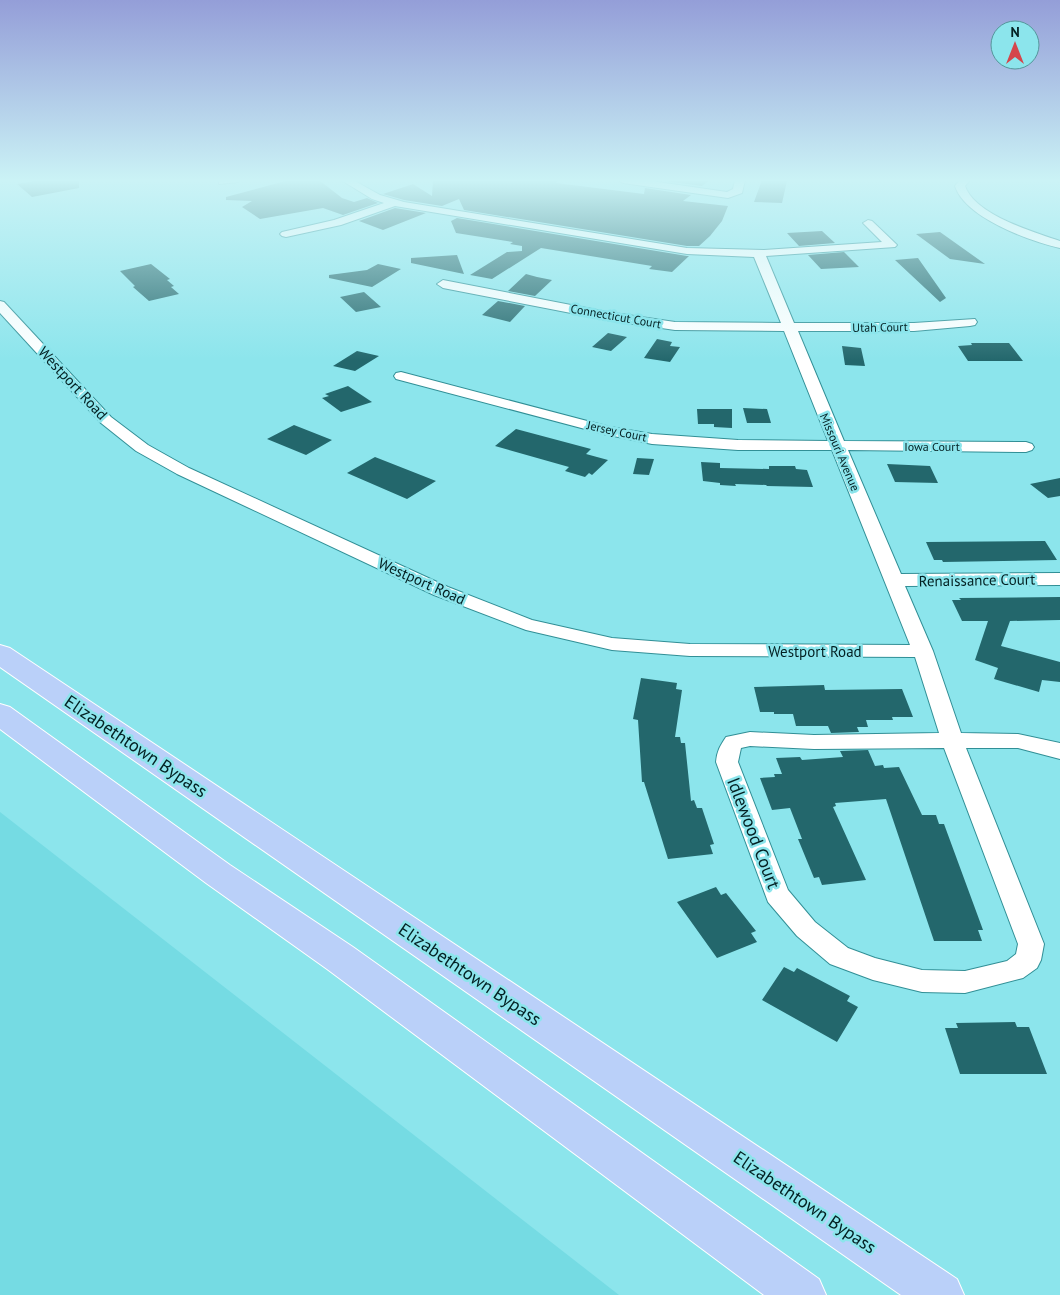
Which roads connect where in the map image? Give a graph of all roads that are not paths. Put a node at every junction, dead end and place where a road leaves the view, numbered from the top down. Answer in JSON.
{"nodes":[{"id":1,"x":618,"y":240,"type":"edge"},
{"id":2,"x":886,"y":240,"type":"edge"},
{"id":3,"x":1047,"y":240,"type":"edge"},
{"id":4,"x":1060,"y":245,"type":"edge"},
{"id":5,"x":759,"y":254,"type":"junction"},
{"id":6,"x":443,"y":284,"type":"dead end"},
{"id":7,"x":0,"y":305,"type":"edge"},
{"id":8,"x":970,"y":322,"type":"dead end"},
{"id":9,"x":790,"y":328,"type":"junction"},
{"id":10,"x":401,"y":376,"type":"dead end"},
{"id":11,"x":838,"y":445,"type":"junction"},
{"id":12,"x":1026,"y":447,"type":"dead end"},
{"id":13,"x":1060,"y":579,"type":"edge"},
{"id":14,"x":894,"y":580,"type":"junction"},
{"id":15,"x":922,"y":651,"type":"junction"},
{"id":16,"x":0,"y":654,"type":"edge"},
{"id":17,"x":0,"y":714,"type":"edge"},
{"id":18,"x":952,"y":740,"type":"junction"},
{"id":19,"x":1060,"y":752,"type":"edge"},
{"id":20,"x":803,"y":1295,"type":"edge"},
{"id":21,"x":941,"y":1295,"type":"edge"}],
"edges":[{"from":1,"to":5,"type":"street"},
{"from":2,"to":5,"type":"street"},
{"from":3,"to":4,"type":"street"},
{"from":5,"to":9,"type":"street","name":"Missouri Avenue"},
{"from":6,"to":9,"type":"street","name":"Connecticut Court"},
{"from":7,"to":15,"type":"street","name":"Westport Road"},
{"from":8,"to":9,"type":"street","name":"Utah Court"},
{"from":9,"to":11,"type":"street","name":"Missouri Avenue"},
{"from":10,"to":11,"type":"street","name":"Jersey Court"},
{"from":11,"to":12,"type":"street","name":"Iowa Court"},
{"from":11,"to":14,"type":"street","name":"Missouri Avenue"},
{"from":13,"to":14,"type":"street","name":"Renaissance Court"},
{"from":14,"to":15,"type":"street","name":"Missouri Avenue"},
{"from":15,"to":18,"type":"street","name":"Idlewood Court"},
{"from":16,"to":21,"type":"highway","name":"Elizabethtown Bypass"},
{"from":17,"to":20,"type":"highway"},
{"from":18,"to":18,"type":"street","name":"Idlewood Court"},
{"from":18,"to":19,"type":"street"}]}
